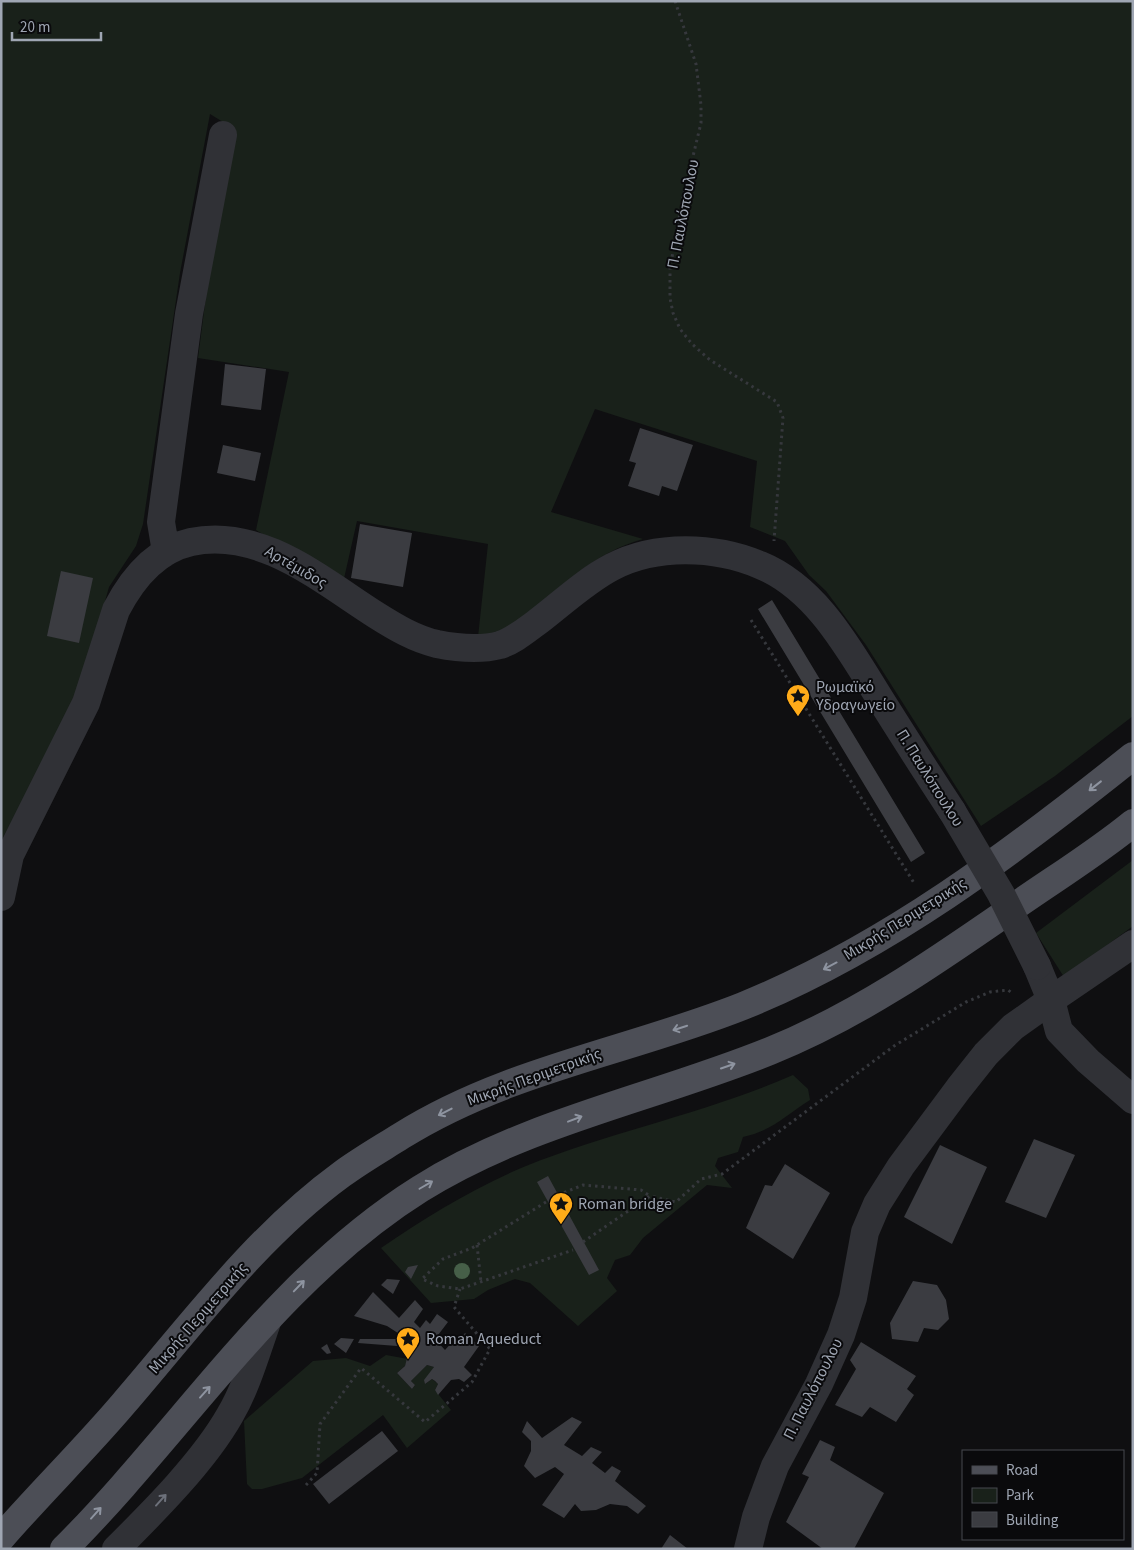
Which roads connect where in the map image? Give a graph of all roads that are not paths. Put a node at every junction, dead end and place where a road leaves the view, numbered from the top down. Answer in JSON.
{"nodes":[{"id":1,"x":223,"y":135,"type":"dead end"},
{"id":2,"x":166,"y":552,"type":"junction"},
{"id":3,"x":772,"y":570,"type":"joint"},
{"id":4,"x":1133,"y":756,"type":"edge"},
{"id":5,"x":1133,"y":823,"type":"edge"},
{"id":6,"x":1,"y":897,"type":"edge"},
{"id":7,"x":1133,"y":944,"type":"edge"},
{"id":8,"x":1051,"y":1000,"type":"junction"},
{"id":9,"x":1133,"y":1100,"type":"edge"},
{"id":10,"x":267,"y":1322,"type":"junction"},
{"id":11,"x":1,"y":1538,"type":"edge"},
{"id":12,"x":64,"y":1549,"type":"edge"},
{"id":13,"x":116,"y":1549,"type":"edge"},
{"id":14,"x":748,"y":1549,"type":"edge"}],
"edges":[{"from":1,"to":2,"type":"street"},
{"from":2,"to":3,"type":"street","name":"Αρτέμιδος"},
{"from":2,"to":6,"type":"street","name":"Αρτέμιδος"},
{"from":3,"to":8,"type":"street","name":"Π. Παυλόπουλου","bridge":true},
{"from":4,"to":11,"type":"main road","name":"Μικρής Περιμετρικής","one_way":true},
{"from":10,"to":5,"type":"main road","one_way":true},
{"from":7,"to":8,"type":"street"},
{"from":8,"to":9,"type":"street"},
{"from":8,"to":14,"type":"street","name":"Π. Παυλόπουλου"},
{"from":12,"to":10,"type":"main road","one_way":true},
{"from":13,"to":10,"type":"street","one_way":true}]}
